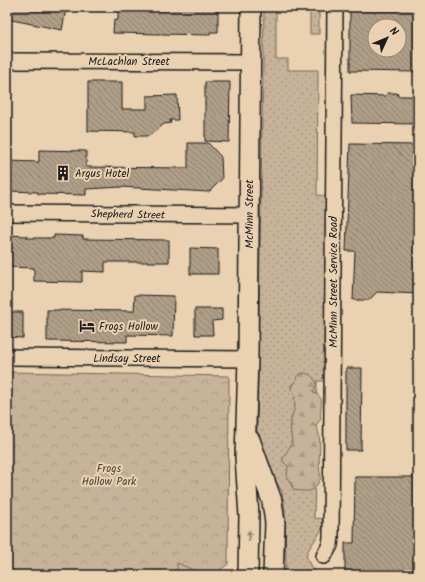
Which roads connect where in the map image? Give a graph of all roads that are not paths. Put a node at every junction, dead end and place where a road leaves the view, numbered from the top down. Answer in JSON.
{"nodes":[{"id":1,"x":251,"y":7,"type":"edge"},
{"id":2,"x":335,"y":7,"type":"edge"},
{"id":3,"x":7,"y":61,"type":"edge"},
{"id":4,"x":250,"y":62,"type":"junction"},
{"id":5,"x":7,"y":212,"type":"edge"},
{"id":6,"x":249,"y":215,"type":"junction"},
{"id":7,"x":7,"y":357,"type":"edge"},
{"id":8,"x":248,"y":359,"type":"junction"},
{"id":9,"x":246,"y":421,"type":"junction"},
{"id":10,"x":324,"y":556,"type":"dead end"},
{"id":11,"x":248,"y":575,"type":"edge"},
{"id":12,"x":273,"y":575,"type":"edge"}],
"edges":[{"from":1,"to":4,"type":"street","name":"McMinn Street"},
{"from":2,"to":10,"type":"street","name":"McMinn Street Service Road"},
{"from":3,"to":4,"type":"street","name":"McLachlan Street"},
{"from":4,"to":6,"type":"street","name":"McMinn Street"},
{"from":5,"to":6,"type":"street","name":"Shepherd Street"},
{"from":6,"to":8,"type":"street","name":"McMinn Street"},
{"from":7,"to":8,"type":"street","name":"Lindsay Street"},
{"from":8,"to":9,"type":"street","name":"McMinn Street"},
{"from":11,"to":9,"type":"street","name":"McMinn Street","one_way":true},
{"from":9,"to":12,"type":"street","name":"McMinn Street"}]}
